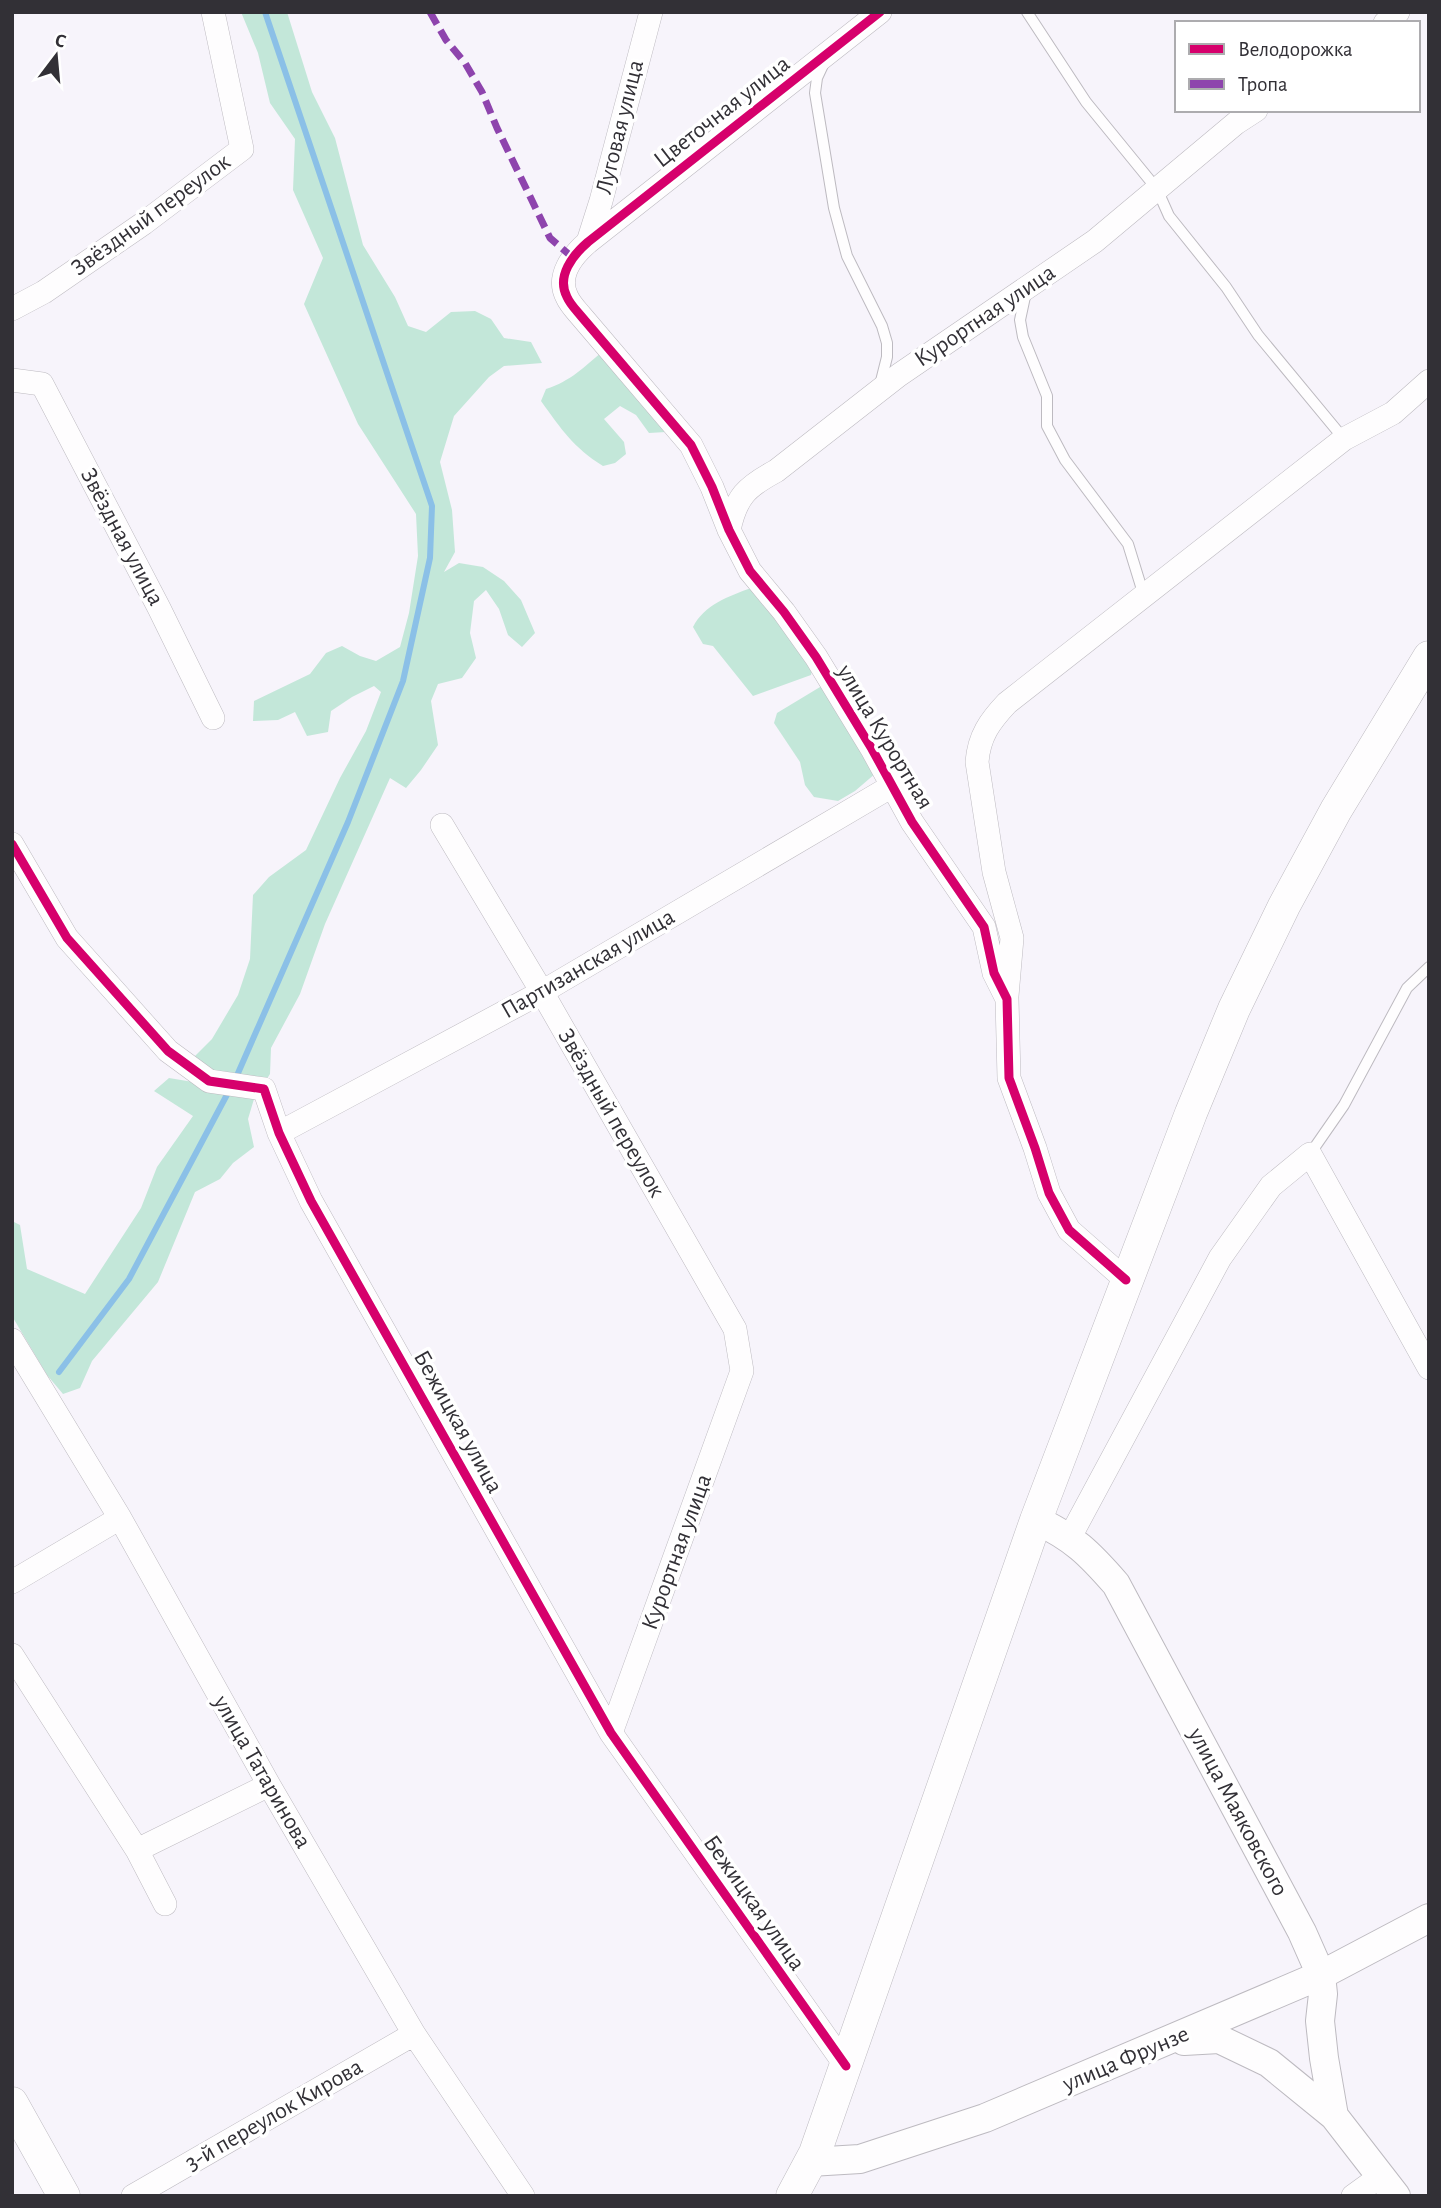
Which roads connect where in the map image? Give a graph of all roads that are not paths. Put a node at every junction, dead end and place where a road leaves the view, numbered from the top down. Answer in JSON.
{"nodes":[{"id":1,"x":213,"y":12,"type":"edge"},
{"id":2,"x":651,"y":12,"type":"edge"},
{"id":3,"x":880,"y":12,"type":"edge"},
{"id":4,"x":1027,"y":12,"type":"edge"},
{"id":5,"x":849,"y":39,"type":"junction"},
{"id":6,"x":1253,"y":112,"type":"edge"},
{"id":7,"x":1157,"y":189,"type":"junction"},
{"id":8,"x":588,"y":242,"type":"junction"},
{"id":9,"x":1028,"y":287,"type":"junction"},
{"id":10,"x":12,"y":309,"type":"edge"},
{"id":11,"x":12,"y":380,"type":"edge"},
{"id":12,"x":1429,"y":381,"type":"edge"},
{"id":13,"x":878,"y":392,"type":"junction"},
{"id":14,"x":1345,"y":439,"type":"junction"},
{"id":15,"x":729,"y":530,"type":"junction"},
{"id":16,"x":1145,"y":597,"type":"junction"},
{"id":17,"x":1429,"y":657,"type":"edge"},
{"id":18,"x":213,"y":718,"type":"dead end"},
{"id":19,"x":892,"y":786,"type":"junction"},
{"id":20,"x":442,"y":825,"type":"dead end"},
{"id":21,"x":12,"y":844,"type":"edge"},
{"id":22,"x":1429,"y":967,"type":"edge"},
{"id":23,"x":541,"y":992,"type":"junction"},
{"id":24,"x":1007,"y":999,"type":"junction"},
{"id":25,"x":279,"y":1133,"type":"junction"},
{"id":26,"x":1310,"y":1154,"type":"junction"},
{"id":27,"x":1126,"y":1280,"type":"junction"},
{"id":28,"x":12,"y":1340,"type":"edge"},
{"id":29,"x":1429,"y":1368,"type":"edge"},
{"id":30,"x":742,"y":1371,"type":"joint"},
{"id":31,"x":120,"y":1518,"type":"junction"},
{"id":32,"x":1036,"y":1520,"type":"junction"},
{"id":33,"x":1070,"y":1537,"type":"junction"},
{"id":34,"x":12,"y":1582,"type":"edge"},
{"id":35,"x":12,"y":1655,"type":"edge"},
{"id":36,"x":611,"y":1733,"type":"junction"},
{"id":37,"x":269,"y":1785,"type":"junction"},
{"id":38,"x":137,"y":1850,"type":"junction"},
{"id":39,"x":165,"y":1904,"type":"dead end"},
{"id":40,"x":1429,"y":1918,"type":"edge"},
{"id":41,"x":1321,"y":1975,"type":"junction"},
{"id":42,"x":414,"y":2034,"type":"junction"},
{"id":43,"x":1167,"y":2042,"type":"junction"},
{"id":44,"x":846,"y":2066,"type":"junction"},
{"id":45,"x":1334,"y":2116,"type":"junction"},
{"id":46,"x":16,"y":2119,"type":"edge"},
{"id":47,"x":810,"y":2162,"type":"junction"},
{"id":48,"x":1389,"y":2185,"type":"edge"},
{"id":49,"x":64,"y":2196,"type":"edge"},
{"id":50,"x":133,"y":2196,"type":"edge"},
{"id":51,"x":523,"y":2196,"type":"edge"},
{"id":52,"x":792,"y":2196,"type":"edge"},
{"id":53,"x":1353,"y":2196,"type":"edge"}],
"edges":[{"from":1,"to":10,"type":"street","name":"Звёздный переулок"},
{"from":2,"to":8,"type":"street","name":"Луговая улица"},
{"from":3,"to":5,"type":"street","name":"Цветочная улица"},
{"from":4,"to":7,"type":"lane"},
{"from":5,"to":8,"type":"street","name":"Цветочная улица"},
{"from":5,"to":13,"type":"lane"},
{"from":6,"to":7,"type":"street","name":"Курортная улица"},
{"from":7,"to":9,"type":"street","name":"Курортная улица"},
{"from":7,"to":14,"type":"lane"},
{"from":8,"to":15,"type":"street","name":"улица Курортная"},
{"from":9,"to":13,"type":"street","name":"Курортная улица"},
{"from":9,"to":16,"type":"lane"},
{"from":11,"to":18,"type":"street","name":"Звёздная улица"},
{"from":12,"to":14,"type":"street"},
{"from":13,"to":15,"type":"street","name":"Курортная улица"},
{"from":14,"to":16,"type":"street"},
{"from":15,"to":19,"type":"street","name":"улица Курортная"},
{"from":16,"to":24,"type":"street"},
{"from":17,"to":27,"type":"main road"},
{"from":19,"to":23,"type":"street","name":"Партизанская улица"},
{"from":19,"to":24,"type":"street","name":"улица Курортная"},
{"from":20,"to":23,"type":"street","name":"Звёздный переулок"},
{"from":21,"to":25,"type":"street","name":"Бежицкая улица"},
{"from":22,"to":26,"type":"lane"},
{"from":23,"to":25,"type":"street","name":"Партизанская улица"},
{"from":23,"to":30,"type":"street","name":"Звёздный переулок"},
{"from":24,"to":27,"type":"street","name":"улица Курортная"},
{"from":25,"to":36,"type":"street","name":"Бежицкая улица"},
{"from":26,"to":29,"type":"street"},
{"from":26,"to":33,"type":"street"},
{"from":27,"to":32,"type":"main road"},
{"from":28,"to":31,"type":"street","name":"улица Татаринова"},
{"from":30,"to":36,"type":"street","name":"Курортная улица"},
{"from":31,"to":34,"type":"street"},
{"from":31,"to":37,"type":"street","name":"улица Татаринова"},
{"from":32,"to":33,"type":"street","name":"улица Маяковского"},
{"from":32,"to":44,"type":"main road"},
{"from":33,"to":41,"type":"street","name":"улица Маяковского"},
{"from":35,"to":38,"type":"street"},
{"from":36,"to":44,"type":"street","name":"Бежицкая улица"},
{"from":37,"to":38,"type":"street"},
{"from":37,"to":42,"type":"street","name":"улица Татаринова"},
{"from":38,"to":39,"type":"street"},
{"from":40,"to":41,"type":"street","name":"улица Фрунзе"},
{"from":41,"to":43,"type":"street","name":"улица Фрунзе"},
{"from":41,"to":45,"type":"street","name":"улица Маяковского"},
{"from":42,"to":50,"type":"street","name":"3-й переулок Кирова"},
{"from":42,"to":51,"type":"street","name":"улица Татаринова"},
{"from":43,"to":45,"type":"street","name":"улица Маяковского"},
{"from":43,"to":47,"type":"street","name":"улица Фрунзе"},
{"from":44,"to":47,"type":"main road"},
{"from":45,"to":48,"type":"street","name":"улица Маяковского"},
{"from":46,"to":49,"type":"main road"},
{"from":47,"to":52,"type":"main road"},
{"from":48,"to":53,"type":"street"}]}
